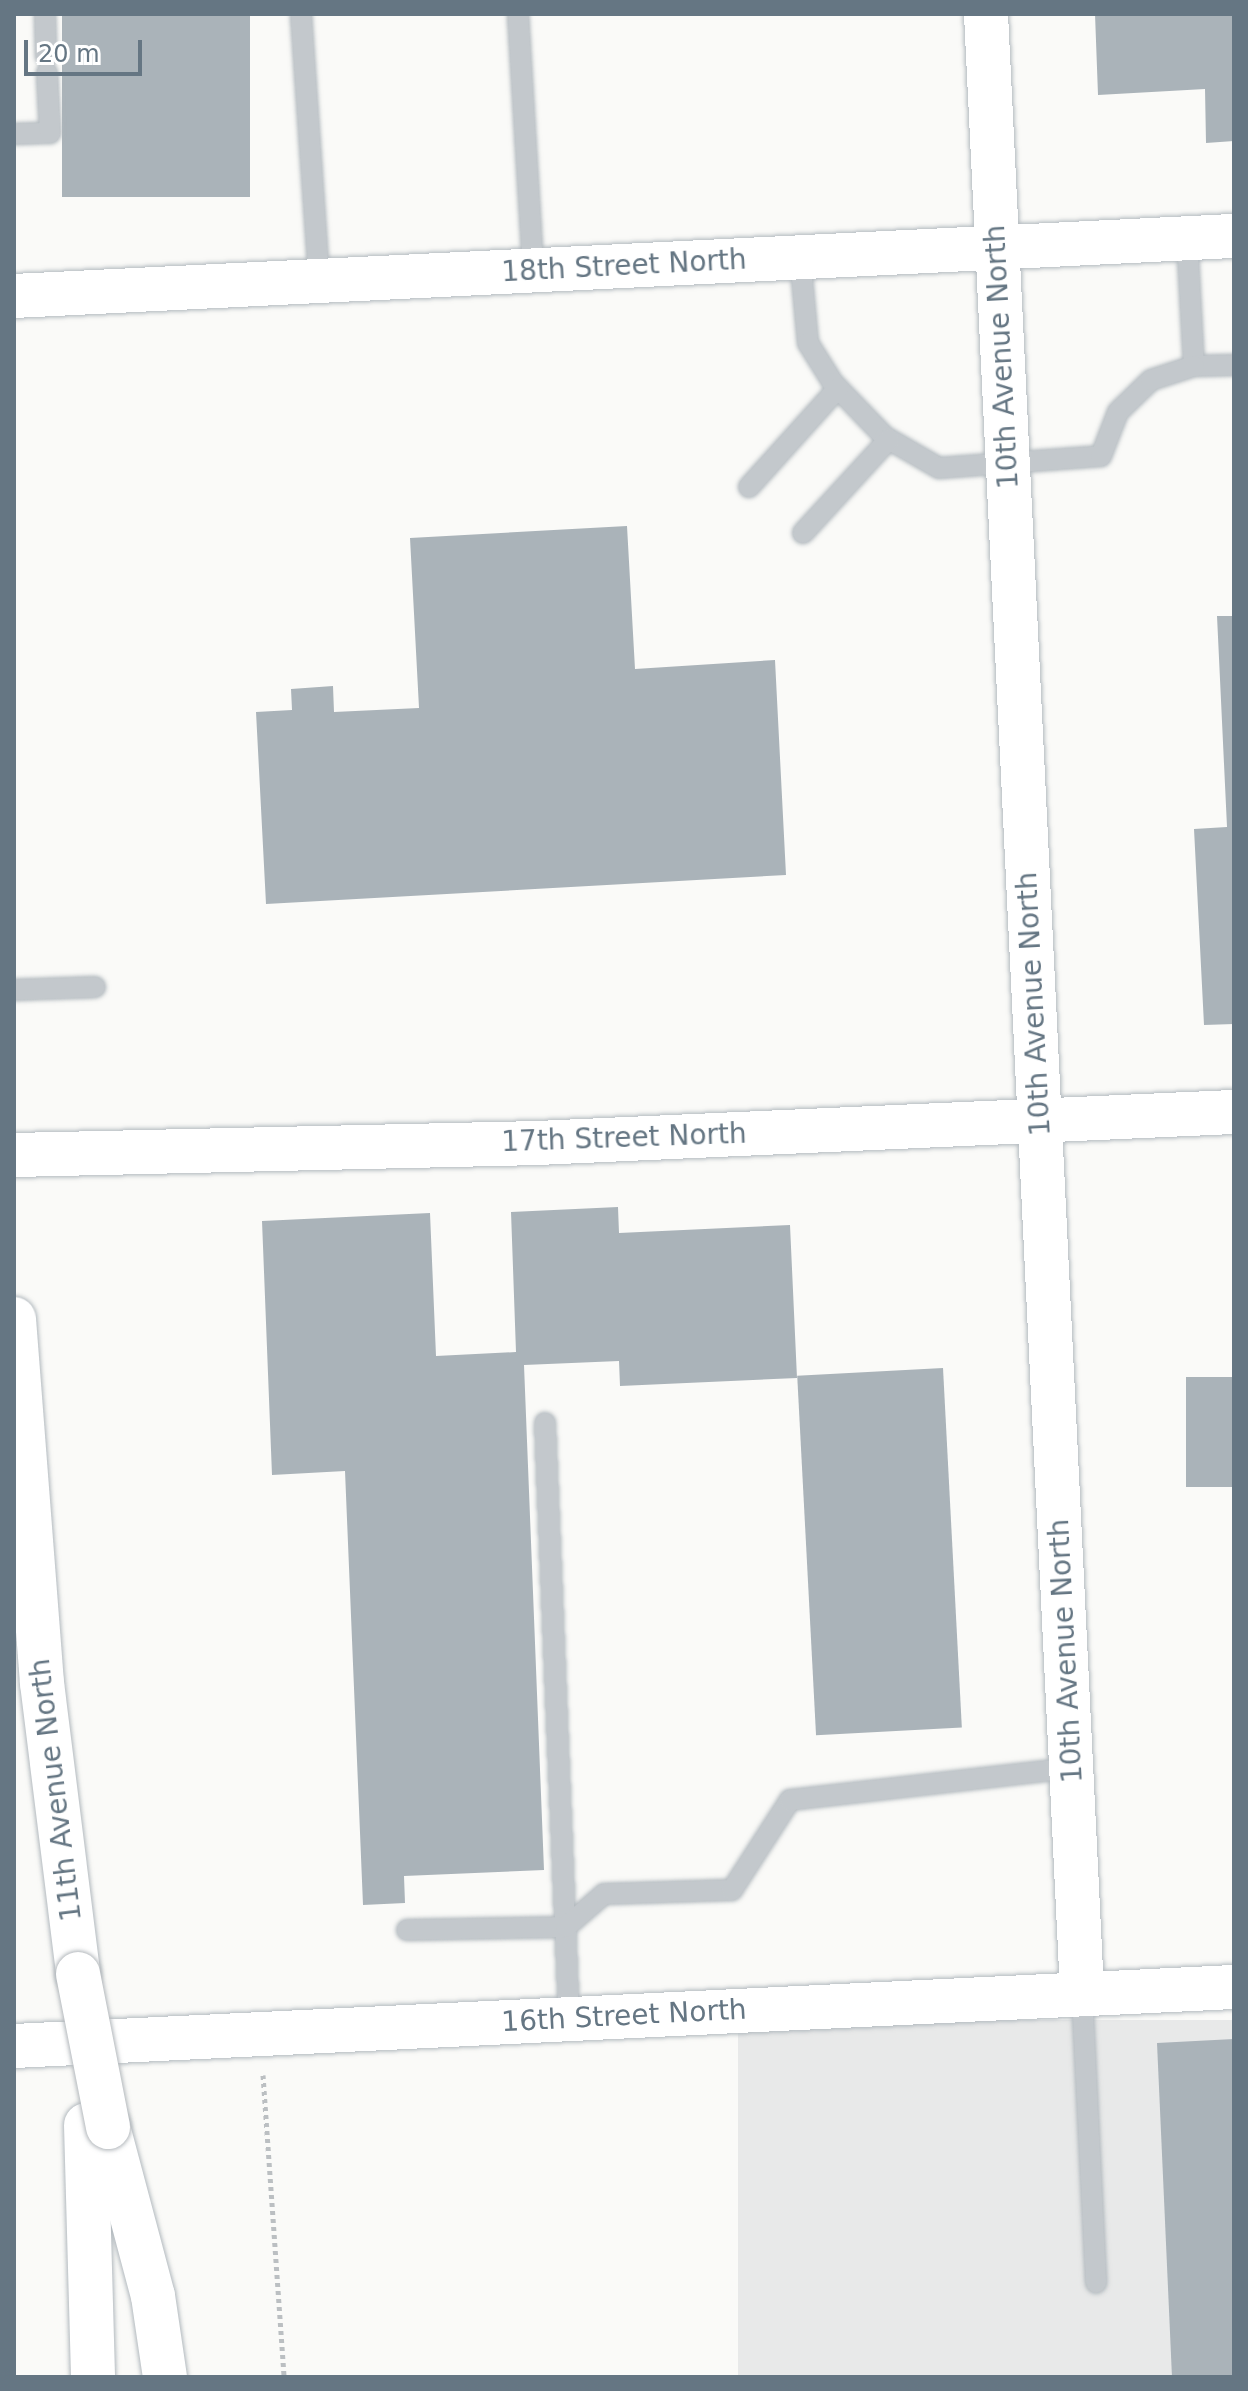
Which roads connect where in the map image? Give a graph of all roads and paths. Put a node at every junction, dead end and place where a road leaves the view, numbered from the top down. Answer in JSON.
{"nodes":[{"id":1,"x":45,"y":14,"type":"edge"},
{"id":2,"x":301,"y":14,"type":"edge"},
{"id":3,"x":518,"y":14,"type":"edge"},
{"id":4,"x":986,"y":14,"type":"edge"},
{"id":5,"x":14,"y":134,"type":"edge"},
{"id":6,"x":1234,"y":236,"type":"edge"},
{"id":7,"x":1187,"y":238,"type":"junction"},
{"id":8,"x":997,"y":248,"type":"junction"},
{"id":9,"x":800,"y":257,"type":"junction"},
{"id":10,"x":533,"y":270,"type":"junction"},
{"id":11,"x":319,"y":281,"type":"junction"},
{"id":12,"x":14,"y":296,"type":"edge"},
{"id":13,"x":1234,"y":365,"type":"edge"},
{"id":14,"x":1194,"y":366,"type":"junction"},
{"id":15,"x":838,"y":388,"type":"junction"},
{"id":16,"x":889,"y":439,"type":"junction"},
{"id":17,"x":1008,"y":458,"type":"junction"},
{"id":18,"x":749,"y":487,"type":"dead end"},
{"id":19,"x":803,"y":533,"type":"dead end"},
{"id":20,"x":95,"y":987,"type":"dead end"},
{"id":21,"x":14,"y":990,"type":"edge"},
{"id":22,"x":1234,"y":1112,"type":"edge"},
{"id":23,"x":1040,"y":1119,"type":"junction"},
{"id":24,"x":14,"y":1155,"type":"edge"},
{"id":25,"x":14,"y":1319,"type":"edge"},
{"id":26,"x":545,"y":1423,"type":"dead end"},
{"id":27,"x":1071,"y":1768,"type":"junction"},
{"id":28,"x":566,"y":1927,"type":"junction"},
{"id":29,"x":407,"y":1930,"type":"dead end"},
{"id":30,"x":1234,"y":1987,"type":"edge"},
{"id":31,"x":1082,"y":1994,"type":"junction"},
{"id":32,"x":569,"y":2019,"type":"junction"},
{"id":33,"x":260,"y":2034,"type":"junction"},
{"id":34,"x":14,"y":2046,"type":"edge"},
{"id":35,"x":97,"y":2126,"type":"junction"},
{"id":36,"x":1096,"y":2283,"type":"dead end"},
{"id":37,"x":93,"y":2377,"type":"edge"},
{"id":38,"x":147,"y":2377,"type":"edge"},
{"id":39,"x":165,"y":2377,"type":"edge"},
{"id":40,"x":284,"y":2377,"type":"edge"}],
"edges":[{"from":1,"to":5,"type":"lane"},
{"from":2,"to":11,"type":"lane"},
{"from":3,"to":10,"type":"lane"},
{"from":4,"to":8,"type":"main road","name":"10th Avenue North"},
{"from":6,"to":7,"type":"main road","name":"18th Street North"},
{"from":7,"to":8,"type":"main road","name":"18th Street North"},
{"from":7,"to":14,"type":"lane"},
{"from":8,"to":9,"type":"main road","name":"18th Street North"},
{"from":8,"to":17,"type":"main road","name":"10th Avenue North"},
{"from":9,"to":10,"type":"main road","name":"18th Street North"},
{"from":9,"to":15,"type":"lane"},
{"from":10,"to":11,"type":"main road","name":"18th Street North"},
{"from":11,"to":12,"type":"main road","name":"18th Street North"},
{"from":13,"to":14,"type":"lane"},
{"from":14,"to":17,"type":"lane"},
{"from":15,"to":16,"type":"lane"},
{"from":15,"to":18,"type":"lane"},
{"from":16,"to":17,"type":"lane"},
{"from":16,"to":19,"type":"lane"},
{"from":17,"to":23,"type":"main road","name":"10th Avenue North"},
{"from":20,"to":21,"type":"lane"},
{"from":22,"to":23,"type":"main road","name":"17th Street North"},
{"from":23,"to":24,"type":"main road","name":"17th Street North"},
{"from":23,"to":27,"type":"main road","name":"10th Avenue North"},
{"from":25,"to":35,"type":"main road","name":"11th Avenue North","bridge":true},
{"from":26,"to":28,"type":"lane"},
{"from":27,"to":28,"type":"lane"},
{"from":27,"to":31,"type":"main road","name":"10th Avenue North"},
{"from":28,"to":29,"type":"lane"},
{"from":28,"to":32,"type":"lane"},
{"from":30,"to":31,"type":"main road","name":"16th Street North"},
{"from":31,"to":32,"type":"main road","name":"16th Street North"},
{"from":31,"to":36,"type":"lane"},
{"from":32,"to":33,"type":"main road","name":"16th Street North"},
{"from":33,"to":34,"type":"main road","name":"16th Street North"},
{"from":33,"to":40,"type":"path"},
{"from":35,"to":37,"type":"main road"},
{"from":35,"to":38,"type":"main road"},
{"from":35,"to":39,"type":"main road"}]}
